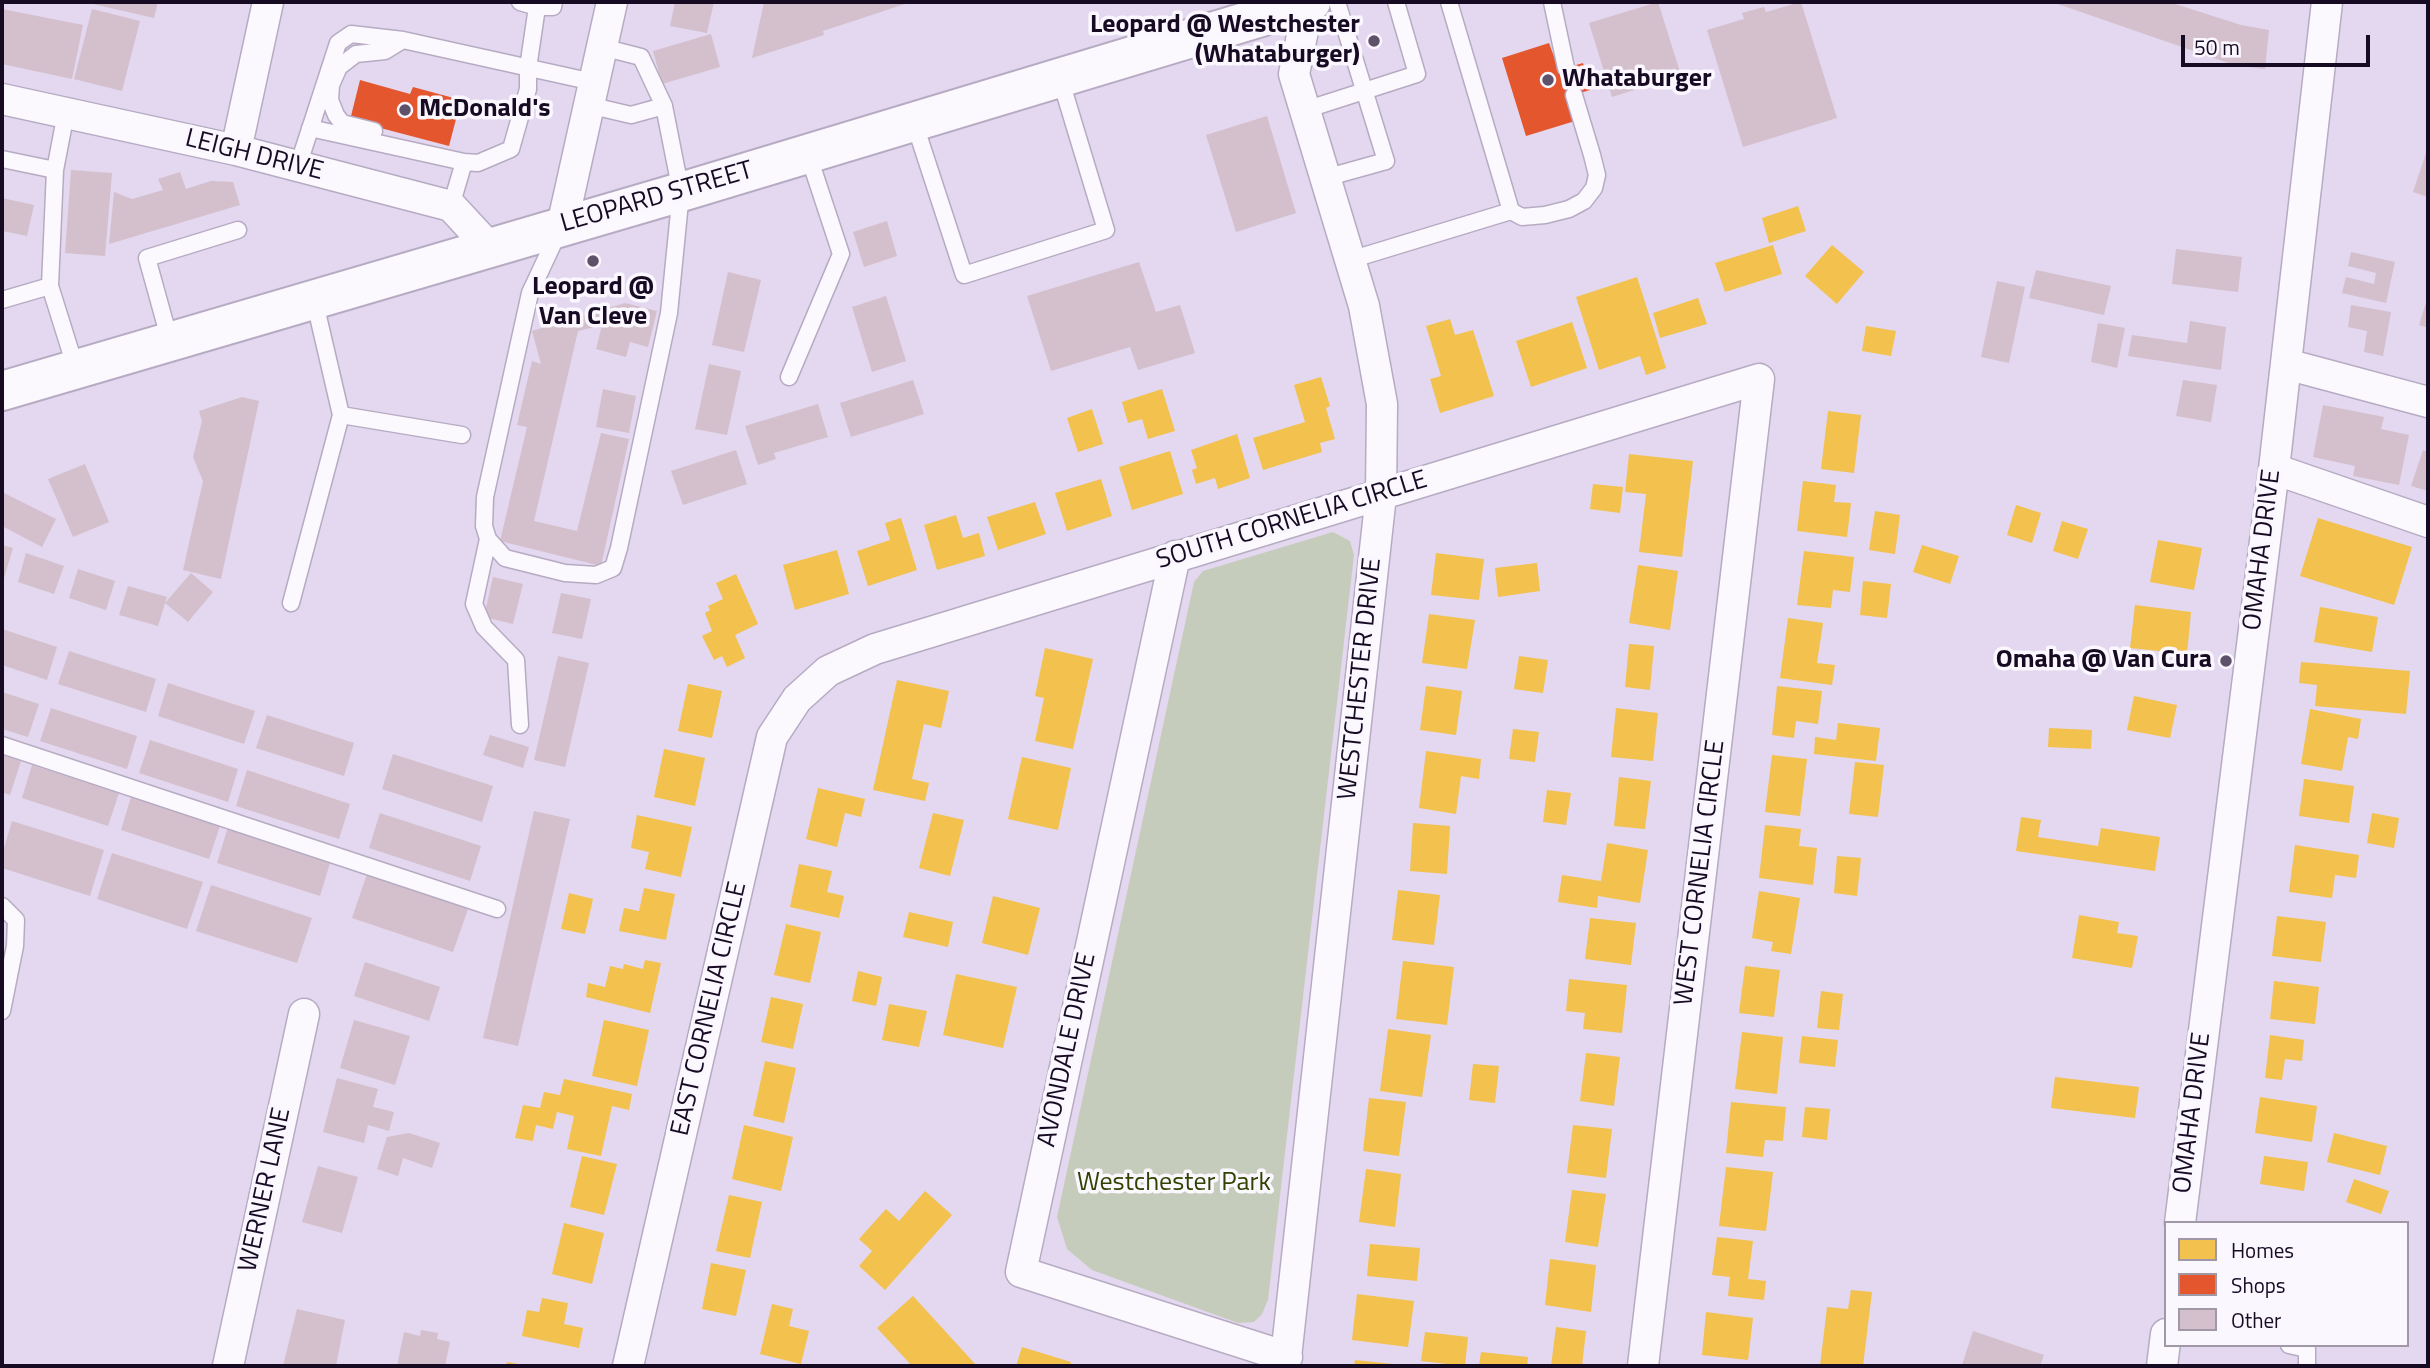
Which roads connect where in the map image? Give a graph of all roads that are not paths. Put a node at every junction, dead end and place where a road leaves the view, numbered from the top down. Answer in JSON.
{"nodes":[{"id":1,"x":268,"y":2,"type":"edge"},
{"id":2,"x":520,"y":2,"type":"edge"},
{"id":3,"x":554,"y":2,"type":"edge"},
{"id":4,"x":612,"y":2,"type":"edge"},
{"id":5,"x":1310,"y":2,"type":"edge"},
{"id":6,"x":1338,"y":2,"type":"edge"},
{"id":7,"x":1395,"y":2,"type":"edge"},
{"id":8,"x":1449,"y":2,"type":"edge"},
{"id":9,"x":1552,"y":2,"type":"edge"},
{"id":10,"x":2327,"y":2,"type":"edge"},
{"id":11,"x":537,"y":7,"type":"junction"},
{"id":12,"x":403,"y":40,"type":"junction"},
{"id":13,"x":601,"y":47,"type":"junction"},
{"id":14,"x":528,"y":68,"type":"junction"},
{"id":15,"x":1566,"y":68,"type":"dead end"},
{"id":16,"x":1060,"y":78,"type":"junction"},
{"id":17,"x":1364,"y":91,"type":"junction"},
{"id":18,"x":590,"y":93,"type":"junction"},
{"id":19,"x":1574,"y":95,"type":"dead end"},
{"id":20,"x":2,"y":99,"type":"edge"},
{"id":21,"x":664,"y":106,"type":"junction"},
{"id":22,"x":1305,"y":110,"type":"junction"},
{"id":23,"x":66,"y":113,"type":"junction"},
{"id":24,"x":914,"y":122,"type":"junction"},
{"id":25,"x":310,"y":128,"type":"junction"},
{"id":26,"x":236,"y":150,"type":"junction"},
{"id":27,"x":808,"y":154,"type":"junction"},
{"id":28,"x":2,"y":159,"type":"edge"},
{"id":29,"x":460,"y":162,"type":"junction"},
{"id":30,"x":298,"y":166,"type":"junction"},
{"id":31,"x":55,"y":170,"type":"junction"},
{"id":32,"x":1325,"y":178,"type":"junction"},
{"id":33,"x":681,"y":192,"type":"junction"},
{"id":34,"x":451,"y":206,"type":"junction"},
{"id":35,"x":1511,"y":211,"type":"junction"},
{"id":36,"x":562,"y":226,"type":"junction"},
{"id":37,"x":238,"y":230,"type":"dead end"},
{"id":38,"x":489,"y":247,"type":"junction"},
{"id":39,"x":1350,"y":260,"type":"junction"},
{"id":40,"x":50,"y":286,"type":"junction"},
{"id":41,"x":314,"y":299,"type":"junction"},
{"id":42,"x":2,"y":300,"type":"edge"},
{"id":43,"x":170,"y":341,"type":"junction"},
{"id":44,"x":2286,"y":364,"type":"junction"},
{"id":45,"x":76,"y":369,"type":"junction"},
{"id":46,"x":789,"y":377,"type":"dead end"},
{"id":47,"x":1759,"y":379,"type":"joint"},
{"id":48,"x":2,"y":391,"type":"edge"},
{"id":49,"x":2428,"y":402,"type":"edge"},
{"id":50,"x":341,"y":415,"type":"junction"},
{"id":51,"x":462,"y":435,"type":"dead end"},
{"id":52,"x":2274,"y":469,"type":"junction"},
{"id":53,"x":1381,"y":495,"type":"junction"},
{"id":54,"x":2428,"y":522,"type":"edge"},
{"id":55,"x":488,"y":539,"type":"junction"},
{"id":56,"x":1175,"y":556,"type":"junction"},
{"id":57,"x":291,"y":603,"type":"dead end"},
{"id":58,"x":828,"y":671,"type":"joint"},
{"id":59,"x":520,"y":725,"type":"dead end"},
{"id":60,"x":2,"y":745,"type":"edge"},
{"id":61,"x":2,"y":906,"type":"edge"},
{"id":62,"x":496,"y":909,"type":"dead end"},
{"id":63,"x":2,"y":1011,"type":"edge"},
{"id":64,"x":304,"y":1014,"type":"dead end"},
{"id":65,"x":2180,"y":1221,"type":"edge"},
{"id":66,"x":2164,"y":1347,"type":"edge"},
{"id":67,"x":2298,"y":1347,"type":"edge"},
{"id":68,"x":1286,"y":1362,"type":"edge"},
{"id":69,"x":228,"y":1366,"type":"edge"},
{"id":70,"x":628,"y":1366,"type":"edge"},
{"id":71,"x":1643,"y":1366,"type":"edge"},
{"id":72,"x":2162,"y":1366,"type":"edge"},
{"id":73,"x":2307,"y":1366,"type":"edge"}],
"edges":[{"from":1,"to":26,"type":"street"},
{"from":2,"to":11,"type":"lane"},
{"from":3,"to":11,"type":"lane"},
{"from":4,"to":13,"type":"street"},
{"from":5,"to":16,"type":"main road","name":"LEOPARD STREET"},
{"from":5,"to":22,"type":"street","name":"WESTCHESTER DRIVE"},
{"from":6,"to":17,"type":"lane"},
{"from":7,"to":17,"type":"lane"},
{"from":8,"to":35,"type":"lane"},
{"from":9,"to":15,"type":"lane"},
{"from":10,"to":44,"type":"street","name":"OMAHA DRIVE"},
{"from":11,"to":14,"type":"lane"},
{"from":12,"to":14,"type":"lane"},
{"from":12,"to":25,"type":"lane"},
{"from":12,"to":29,"type":"lane"},
{"from":13,"to":18,"type":"street"},
{"from":13,"to":21,"type":"lane"},
{"from":14,"to":18,"type":"lane"},
{"from":14,"to":29,"type":"lane"},
{"from":16,"to":24,"type":"main road","name":"LEOPARD STREET"},
{"from":16,"to":24,"type":"lane"},
{"from":17,"to":22,"type":"lane"},
{"from":17,"to":32,"type":"lane"},
{"from":18,"to":21,"type":"lane"},
{"from":18,"to":36,"type":"street"},
{"from":19,"to":35,"type":"lane"},
{"from":20,"to":23,"type":"street","name":"LEIGH DRIVE"},
{"from":21,"to":33,"type":"lane"},
{"from":22,"to":32,"type":"street","name":"WESTCHESTER DRIVE"},
{"from":23,"to":26,"type":"street","name":"LEIGH DRIVE"},
{"from":23,"to":31,"type":"lane"},
{"from":24,"to":27,"type":"main road","name":"LEOPARD STREET"},
{"from":25,"to":29,"type":"lane"},
{"from":25,"to":30,"type":"lane"},
{"from":26,"to":30,"type":"street","name":"LEIGH DRIVE"},
{"from":27,"to":33,"type":"main road","name":"LEOPARD STREET"},
{"from":27,"to":46,"type":"lane"},
{"from":28,"to":31,"type":"lane"},
{"from":29,"to":34,"type":"lane"},
{"from":30,"to":34,"type":"street","name":"LEIGH DRIVE"},
{"from":31,"to":40,"type":"lane"},
{"from":32,"to":39,"type":"street","name":"WESTCHESTER DRIVE"},
{"from":33,"to":36,"type":"main road","name":"LEOPARD STREET"},
{"from":33,"to":55,"type":"lane"},
{"from":34,"to":38,"type":"street"},
{"from":35,"to":39,"type":"lane"},
{"from":36,"to":38,"type":"main road","name":"LEOPARD STREET"},
{"from":36,"to":55,"type":"lane"},
{"from":37,"to":43,"type":"lane"},
{"from":38,"to":41,"type":"main road","name":"LEOPARD STREET"},
{"from":39,"to":53,"type":"street","name":"WESTCHESTER DRIVE"},
{"from":40,"to":42,"type":"lane"},
{"from":40,"to":45,"type":"lane"},
{"from":41,"to":43,"type":"main road","name":"LEOPARD STREET"},
{"from":41,"to":50,"type":"lane"},
{"from":43,"to":45,"type":"main road","name":"LEOPARD STREET"},
{"from":44,"to":49,"type":"street"},
{"from":44,"to":52,"type":"street","name":"OMAHA DRIVE"},
{"from":45,"to":48,"type":"main road","name":"LEOPARD STREET"},
{"from":47,"to":53,"type":"street","name":"SOUTH CORNELIA CIRCLE"},
{"from":47,"to":71,"type":"street","name":"WEST CORNELIA CIRCLE"},
{"from":50,"to":51,"type":"lane"},
{"from":50,"to":57,"type":"lane"},
{"from":52,"to":54,"type":"street"},
{"from":52,"to":65,"type":"street","name":"OMAHA DRIVE"},
{"from":53,"to":56,"type":"street","name":"SOUTH CORNELIA CIRCLE"},
{"from":53,"to":68,"type":"street","name":"WESTCHESTER DRIVE"},
{"from":55,"to":59,"type":"lane"},
{"from":56,"to":58,"type":"street","name":"SOUTH CORNELIA CIRCLE"},
{"from":56,"to":68,"type":"street","name":"AVONDALE DRIVE"},
{"from":58,"to":70,"type":"street","name":"EAST CORNELIA CIRCLE"},
{"from":60,"to":62,"type":"lane"},
{"from":61,"to":63,"type":"lane"},
{"from":64,"to":69,"type":"street","name":"WERNER LANE"},
{"from":66,"to":72,"type":"street"},
{"from":67,"to":73,"type":"lane"}]}
